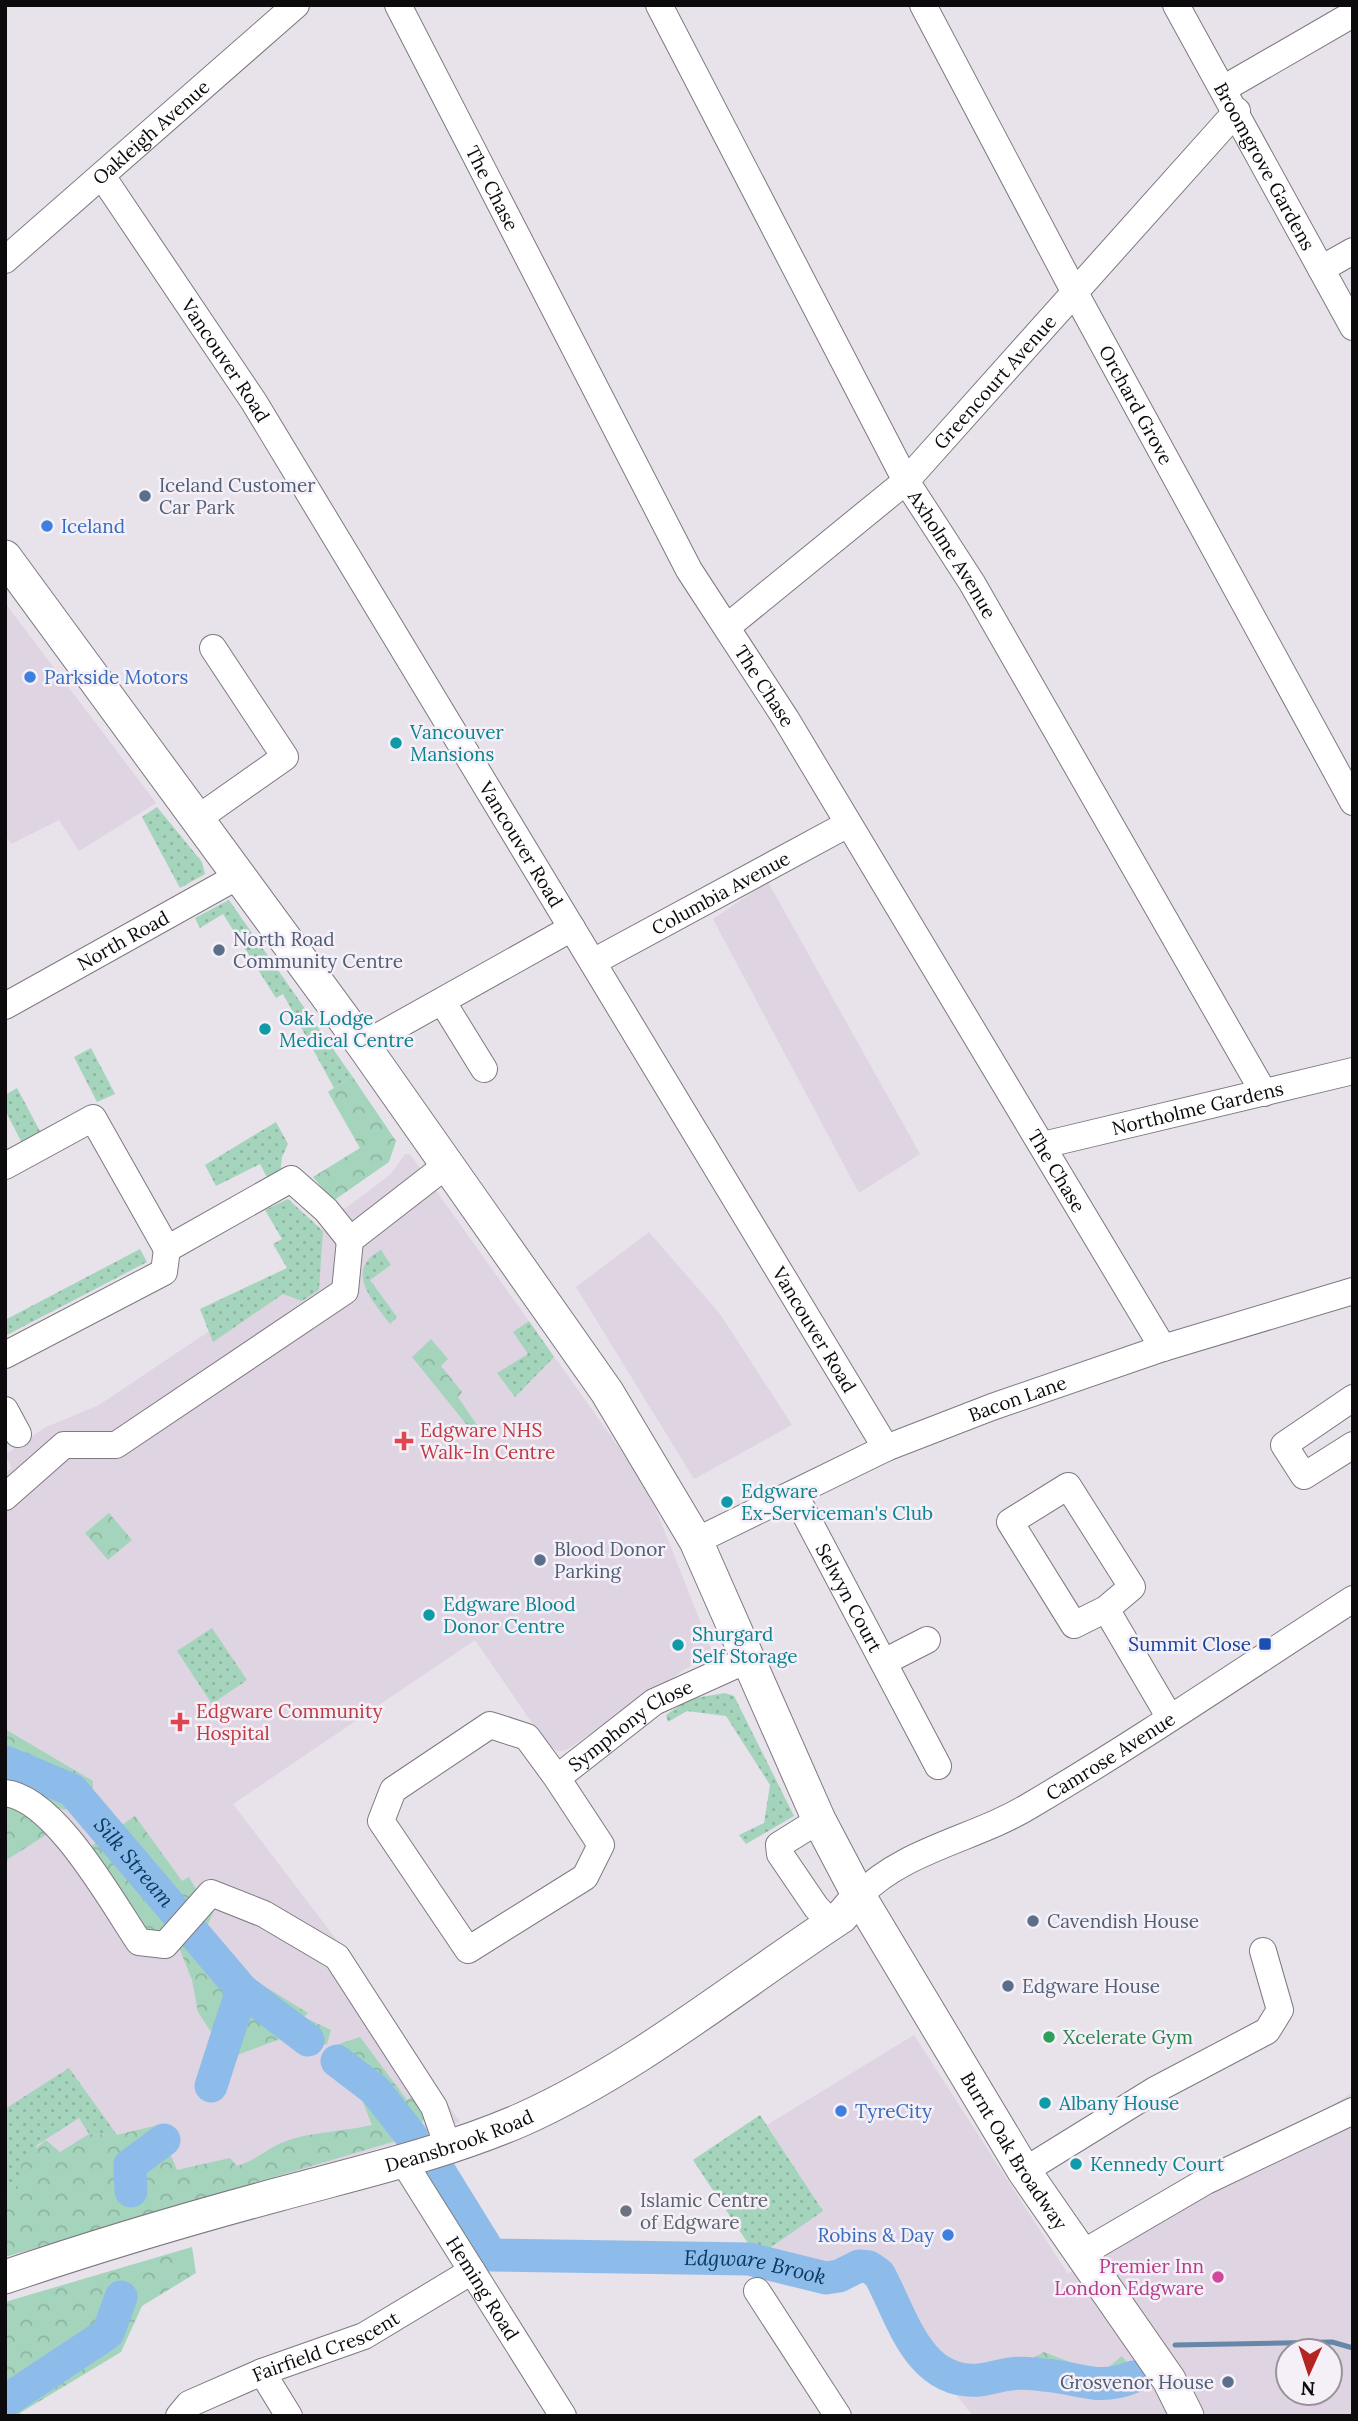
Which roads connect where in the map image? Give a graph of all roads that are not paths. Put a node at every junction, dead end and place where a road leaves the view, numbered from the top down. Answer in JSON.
{"nodes":[{"id":1,"x":296,"y":5,"type":"edge"},
{"id":2,"x":398,"y":5,"type":"edge"},
{"id":3,"x":659,"y":5,"type":"edge"},
{"id":4,"x":923,"y":5,"type":"edge"},
{"id":5,"x":1176,"y":5,"type":"edge"},
{"id":6,"x":1353,"y":14,"type":"edge"},
{"id":7,"x":1230,"y":100,"type":"junction"},
{"id":8,"x":102,"y":176,"type":"junction"},
{"id":9,"x":1353,"y":251,"type":"edge"},
{"id":10,"x":5,"y":260,"type":"edge"},
{"id":11,"x":1321,"y":269,"type":"junction"},
{"id":12,"x":1074,"y":291,"type":"junction"},
{"id":13,"x":1353,"y":327,"type":"edge"},
{"id":14,"x":906,"y":481,"type":"junction"},
{"id":15,"x":5,"y":557,"type":"edge"},
{"id":16,"x":727,"y":627,"type":"junction"},
{"id":17,"x":213,"y":648,"type":"dead end"},
{"id":18,"x":1353,"y":802,"type":"edge"},
{"id":19,"x":197,"y":819,"type":"junction"},
{"id":20,"x":848,"y":824,"type":"junction"},
{"id":21,"x":240,"y":875,"type":"junction"},
{"id":22,"x":572,"y":928,"type":"junction"},
{"id":23,"x":593,"y":962,"type":"junction"},
{"id":24,"x":442,"y":1001,"type":"junction"},
{"id":25,"x":5,"y":1006,"type":"edge"},
{"id":26,"x":363,"y":1045,"type":"junction"},
{"id":27,"x":484,"y":1069,"type":"dead end"},
{"id":28,"x":1353,"y":1071,"type":"edge"},
{"id":29,"x":1264,"y":1093,"type":"junction"},
{"id":30,"x":1043,"y":1145,"type":"junction"},
{"id":31,"x":448,"y":1164,"type":"junction"},
{"id":32,"x":5,"y":1166,"type":"edge"},
{"id":33,"x":350,"y":1240,"type":"junction"},
{"id":34,"x":167,"y":1249,"type":"junction"},
{"id":35,"x":1353,"y":1292,"type":"edge"},
{"id":36,"x":1163,"y":1348,"type":"junction"},
{"id":37,"x":5,"y":1355,"type":"edge"},
{"id":38,"x":1353,"y":1398,"type":"edge"},
{"id":39,"x":5,"y":1410,"type":"edge"},
{"id":40,"x":18,"y":1434,"type":"dead end"},
{"id":41,"x":886,"y":1448,"type":"junction"},
{"id":42,"x":1351,"y":1451,"type":"edge"},
{"id":43,"x":795,"y":1495,"type":"junction"},
{"id":44,"x":5,"y":1497,"type":"edge"},
{"id":45,"x":696,"y":1541,"type":"junction"},
{"id":46,"x":1350,"y":1607,"type":"edge"},
{"id":47,"x":1106,"y":1609,"type":"junction"},
{"id":48,"x":927,"y":1640,"type":"dead end"},
{"id":49,"x":747,"y":1660,"type":"junction"},
{"id":50,"x":884,"y":1662,"type":"junction"},
{"id":51,"x":1170,"y":1718,"type":"junction"},
{"id":52,"x":938,"y":1766,"type":"dead end"},
{"id":53,"x":557,"y":1778,"type":"junction"},
{"id":54,"x":5,"y":1793,"type":"edge"},
{"id":55,"x":820,"y":1820,"type":"junction"},
{"id":56,"x":859,"y":1896,"type":"junction"},
{"id":57,"x":831,"y":1923,"type":"junction"},
{"id":58,"x":1263,"y":1951,"type":"dead end"},
{"id":59,"x":1353,"y":2111,"type":"edge"},
{"id":60,"x":447,"y":2147,"type":"junction"},
{"id":61,"x":403,"y":2161,"type":"junction"},
{"id":62,"x":1024,"y":2171,"type":"junction"},
{"id":63,"x":1081,"y":2254,"type":"junction"},
{"id":64,"x":472,"y":2271,"type":"junction"},
{"id":65,"x":5,"y":2277,"type":"edge"},
{"id":66,"x":757,"y":2291,"type":"dead end"},
{"id":67,"x":262,"y":2372,"type":"junction"},
{"id":68,"x":1169,"y":2380,"type":"junction"},
{"id":69,"x":179,"y":2416,"type":"edge"},
{"id":70,"x":289,"y":2416,"type":"edge"},
{"id":71,"x":563,"y":2416,"type":"edge"},
{"id":72,"x":838,"y":2416,"type":"edge"},
{"id":73,"x":1187,"y":2416,"type":"edge"},
{"id":74,"x":1210,"y":2416,"type":"edge"}],
"edges":[{"from":1,"to":8,"type":"street","name":"Oakleigh Avenue"},
{"from":2,"to":16,"type":"street","name":"The Chase"},
{"from":3,"to":14,"type":"street","name":"Axholme Avenue"},
{"from":4,"to":12,"type":"street","name":"Orchard Grove"},
{"from":5,"to":7,"type":"street","name":"Broomgrove Gardens"},
{"from":6,"to":7,"type":"street","name":"Greencourt Avenue"},
{"from":7,"to":11,"type":"street","name":"Broomgrove Gardens"},
{"from":7,"to":12,"type":"street","name":"Greencourt Avenue"},
{"from":8,"to":10,"type":"street","name":"Oakleigh Avenue"},
{"from":8,"to":22,"type":"street","name":"Vancouver Road"},
{"from":9,"to":11,"type":"street"},
{"from":11,"to":13,"type":"street","name":"Broomgrove Gardens"},
{"from":12,"to":14,"type":"street","name":"Greencourt Avenue"},
{"from":12,"to":18,"type":"street","name":"Orchard Grove"},
{"from":14,"to":16,"type":"street","name":"Greencourt Avenue"},
{"from":14,"to":29,"type":"street","name":"Axholme Avenue"},
{"from":15,"to":19,"type":"main road","name":"Burnt Oak Broadway"},
{"from":16,"to":20,"type":"street","name":"The Chase"},
{"from":17,"to":19,"type":"street"},
{"from":19,"to":21,"type":"main road","name":"Burnt Oak Broadway"},
{"from":20,"to":23,"type":"street","name":"Columbia Avenue"},
{"from":20,"to":30,"type":"street","name":"The Chase"},
{"from":21,"to":25,"type":"street","name":"North Road"},
{"from":21,"to":26,"type":"main road","name":"Burnt Oak Broadway"},
{"from":22,"to":23,"type":"street","name":"Vancouver Road"},
{"from":22,"to":24,"type":"street"},
{"from":23,"to":41,"type":"street","name":"Vancouver Road"},
{"from":24,"to":26,"type":"street"},
{"from":24,"to":27,"type":"street"},
{"from":26,"to":31,"type":"main road","name":"Burnt Oak Broadway"},
{"from":28,"to":29,"type":"street","name":"Northolme Gardens"},
{"from":29,"to":30,"type":"street","name":"Northolme Gardens"},
{"from":30,"to":36,"type":"street","name":"The Chase"},
{"from":31,"to":33,"type":"street"},
{"from":31,"to":45,"type":"main road","name":"Burnt Oak Broadway"},
{"from":32,"to":34,"type":"street"},
{"from":33,"to":34,"type":"street"},
{"from":33,"to":44,"type":"street"},
{"from":34,"to":37,"type":"street"},
{"from":35,"to":36,"type":"street","name":"Bacon Lane"},
{"from":36,"to":41,"type":"street","name":"Bacon Lane"},
{"from":38,"to":42,"type":"street"},
{"from":39,"to":40,"type":"street"},
{"from":41,"to":43,"type":"street","name":"Bacon Lane"},
{"from":43,"to":45,"type":"street","name":"Bacon Lane"},
{"from":43,"to":50,"type":"street","name":"Selwyn Court"},
{"from":45,"to":49,"type":"main road","name":"Burnt Oak Broadway"},
{"from":46,"to":51,"type":"street","name":"Camrose Avenue"},
{"from":47,"to":47,"type":"street"},
{"from":47,"to":51,"type":"street"},
{"from":48,"to":50,"type":"street","name":"Selwyn Court"},
{"from":49,"to":53,"type":"street","name":"Symphony Close"},
{"from":49,"to":55,"type":"main road","name":"Burnt Oak Broadway"},
{"from":50,"to":52,"type":"street","name":"Selwyn Court"},
{"from":51,"to":56,"type":"street","name":"Camrose Avenue"},
{"from":53,"to":53,"type":"street","name":"Symphony Close"},
{"from":54,"to":60,"type":"street"},
{"from":55,"to":56,"type":"main road","name":"Burnt Oak Broadway"},
{"from":55,"to":57,"type":"street"},
{"from":56,"to":57,"type":"main road","name":"Deansbrook Road"},
{"from":56,"to":62,"type":"main road","name":"Burnt Oak Broadway"},
{"from":57,"to":60,"type":"main road","name":"Deansbrook Road"},
{"from":58,"to":62,"type":"street"},
{"from":59,"to":63,"type":"street"},
{"from":60,"to":61,"type":"main road","name":"Deansbrook Road"},
{"from":61,"to":64,"type":"street","name":"Heming Road"},
{"from":61,"to":65,"type":"main road","name":"Deansbrook Road"},
{"from":62,"to":63,"type":"main road","name":"Burnt Oak Broadway"},
{"from":63,"to":68,"type":"main road","name":"Burnt Oak Broadway"},
{"from":64,"to":67,"type":"street","name":"Fairfield Crescent"},
{"from":64,"to":71,"type":"street","name":"Heming Road"},
{"from":66,"to":72,"type":"street"},
{"from":67,"to":69,"type":"street","name":"Fairfield Crescent"},
{"from":67,"to":70,"type":"street"},
{"from":68,"to":73,"type":"main road"},
{"from":68,"to":74,"type":"main road"}]}
